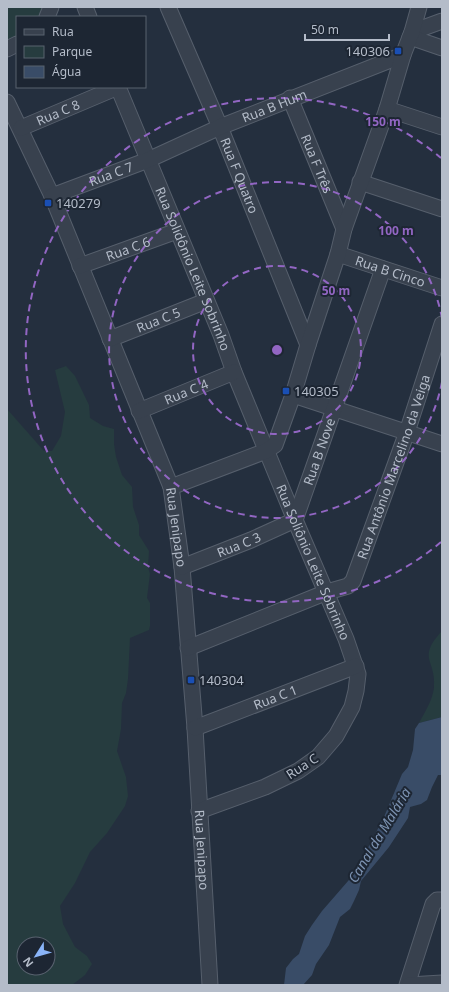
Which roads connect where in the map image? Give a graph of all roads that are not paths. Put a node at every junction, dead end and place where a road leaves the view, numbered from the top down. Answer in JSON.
{"nodes":[{"id":1,"x":168,"y":7,"type":"edge"},
{"id":2,"x":419,"y":7,"type":"edge"},
{"id":3,"x":442,"y":21,"type":"edge"},
{"id":4,"x":411,"y":34,"type":"junction"},
{"id":5,"x":16,"y":44,"type":"edge"},
{"id":6,"x":442,"y":48,"type":"edge"},
{"id":7,"x":7,"y":49,"type":"edge"},
{"id":8,"x":402,"y":54,"type":"junction"},
{"id":9,"x":116,"y":88,"type":"edge"},
{"id":10,"x":118,"y":88,"type":"edge"},
{"id":11,"x":290,"y":98,"type":"junction"},
{"id":12,"x":7,"y":102,"type":"edge"},
{"id":13,"x":387,"y":109,"type":"junction"},
{"id":14,"x":220,"y":127,"type":"junction"},
{"id":15,"x":442,"y":127,"type":"edge"},
{"id":16,"x":21,"y":128,"type":"junction"},
{"id":17,"x":148,"y":160,"type":"junction"},
{"id":18,"x":360,"y":182,"type":"junction"},
{"id":19,"x":52,"y":196,"type":"junction"},
{"id":20,"x":442,"y":208,"type":"edge"},
{"id":21,"x":344,"y":229,"type":"junction"},
{"id":22,"x":177,"y":231,"type":"junction"},
{"id":23,"x":338,"y":254,"type":"junction"},
{"id":24,"x":80,"y":266,"type":"junction"},
{"id":25,"x":384,"y":269,"type":"junction"},
{"id":26,"x":442,"y":288,"type":"edge"},
{"id":27,"x":206,"y":301,"type":"junction"},
{"id":28,"x":442,"y":324,"type":"edge"},
{"id":29,"x":110,"y":339,"type":"junction"},
{"id":30,"x":308,"y":345,"type":"junction"},
{"id":31,"x":234,"y":372,"type":"junction"},
{"id":32,"x":293,"y":395,"type":"junction"},
{"id":33,"x":334,"y":409,"type":"junction"},
{"id":34,"x":139,"y":411,"type":"junction"},
{"id":35,"x":407,"y":432,"type":"junction"},
{"id":36,"x":442,"y":444,"type":"edge"},
{"id":37,"x":266,"y":451,"type":"junction"},
{"id":38,"x":171,"y":487,"type":"junction"},
{"id":39,"x":295,"y":520,"type":"junction"},
{"id":40,"x":182,"y":568,"type":"junction"},
{"id":41,"x":327,"y":592,"type":"junction"},
{"id":42,"x":188,"y":648,"type":"junction"},
{"id":43,"x":357,"y":670,"type":"junction"},
{"id":44,"x":194,"y":728,"type":"junction"},
{"id":45,"x":199,"y":811,"type":"junction"},
{"id":46,"x":438,"y":902,"type":"edge"},
{"id":47,"x":442,"y":983,"type":"edge"},
{"id":48,"x":210,"y":985,"type":"edge"},
{"id":49,"x":408,"y":985,"type":"edge"}],
"edges":[{"from":1,"to":14,"type":"street","name":"Rua F Quatro"},
{"from":2,"to":4,"type":"street"},
{"from":3,"to":4,"type":"street"},
{"from":4,"to":6,"type":"street"},
{"from":4,"to":8,"type":"street"},
{"from":5,"to":7,"type":"street"},
{"from":8,"to":11,"type":"street","name":"Rua B Hum"},
{"from":8,"to":13,"type":"street"},
{"from":9,"to":16,"type":"street","name":"Rua C 8"},
{"from":10,"to":17,"type":"street","name":"Rua Solidônio Leite Sobrinho"},
{"from":11,"to":14,"type":"street","name":"Rua B Hum"},
{"from":11,"to":21,"type":"street","name":"Rua F Três"},
{"from":12,"to":16,"type":"street","name":"Rua Jenipapo"},
{"from":13,"to":15,"type":"street"},
{"from":13,"to":18,"type":"street"},
{"from":14,"to":17,"type":"street","name":"Rua B Hum"},
{"from":14,"to":30,"type":"street","name":"Rua F Quatro"},
{"from":16,"to":19,"type":"street","name":"Rua Jenipapo"},
{"from":17,"to":19,"type":"street","name":"Rua C 7"},
{"from":17,"to":22,"type":"street","name":"Rua Solidônio Leite Sobrinho"},
{"from":18,"to":20,"type":"street"},
{"from":18,"to":21,"type":"street"},
{"from":19,"to":24,"type":"street","name":"Rua Jenipapo"},
{"from":21,"to":23,"type":"street"},
{"from":22,"to":24,"type":"street","name":"Rua C 6"},
{"from":22,"to":27,"type":"street","name":"Rua Solidônio Leite Sobrinho"},
{"from":23,"to":25,"type":"street","name":"Rua B Cinco"},
{"from":23,"to":30,"type":"street"},
{"from":24,"to":29,"type":"street","name":"Rua Jenipapo"},
{"from":25,"to":26,"type":"street","name":"Rua B Cinco"},
{"from":25,"to":33,"type":"street","name":"Rua B Nove"},
{"from":27,"to":29,"type":"street","name":"Rua C 5"},
{"from":27,"to":31,"type":"street","name":"Rua Solidônio Leite Sobrinho"},
{"from":28,"to":35,"type":"street","name":"Rua Antônio Marcelino da Veiga"},
{"from":29,"to":34,"type":"street","name":"Rua Jenipapo"},
{"from":30,"to":32,"type":"street"},
{"from":31,"to":34,"type":"street","name":"Rua C 4"},
{"from":31,"to":37,"type":"street","name":"Rua Solidônio Leite Sobrinho"},
{"from":32,"to":33,"type":"street"},
{"from":32,"to":37,"type":"street"},
{"from":33,"to":35,"type":"street"},
{"from":33,"to":39,"type":"street","name":"Rua B Nove"},
{"from":34,"to":38,"type":"street","name":"Rua Jenipapo"},
{"from":35,"to":36,"type":"street"},
{"from":35,"to":41,"type":"street","name":"Rua Antônio Marcelino da Veiga"},
{"from":37,"to":38,"type":"street"},
{"from":37,"to":39,"type":"street","name":"Rua Soliônio Leite Sobrinho"},
{"from":38,"to":40,"type":"street","name":"Rua Jenipapo"},
{"from":39,"to":40,"type":"street","name":"Rua C 3"},
{"from":39,"to":41,"type":"street","name":"Rua Soliônio Leite Sobrinho"},
{"from":40,"to":42,"type":"street","name":"Rua Jenipapo"},
{"from":41,"to":42,"type":"street","name":"Rua Antônio Marcelino da Veiga"},
{"from":41,"to":43,"type":"street","name":"Rua Soliônio Leite Sobrinho"},
{"from":42,"to":44,"type":"street","name":"Rua Jenipapo"},
{"from":43,"to":44,"type":"street","name":"Rua C 1"},
{"from":43,"to":45,"type":"street","name":"Rua C"},
{"from":44,"to":45,"type":"street","name":"Rua Jenipapo"},
{"from":45,"to":48,"type":"street","name":"Rua Jenipapo"},
{"from":46,"to":49,"type":"street"},
{"from":47,"to":49,"type":"street"}]}
